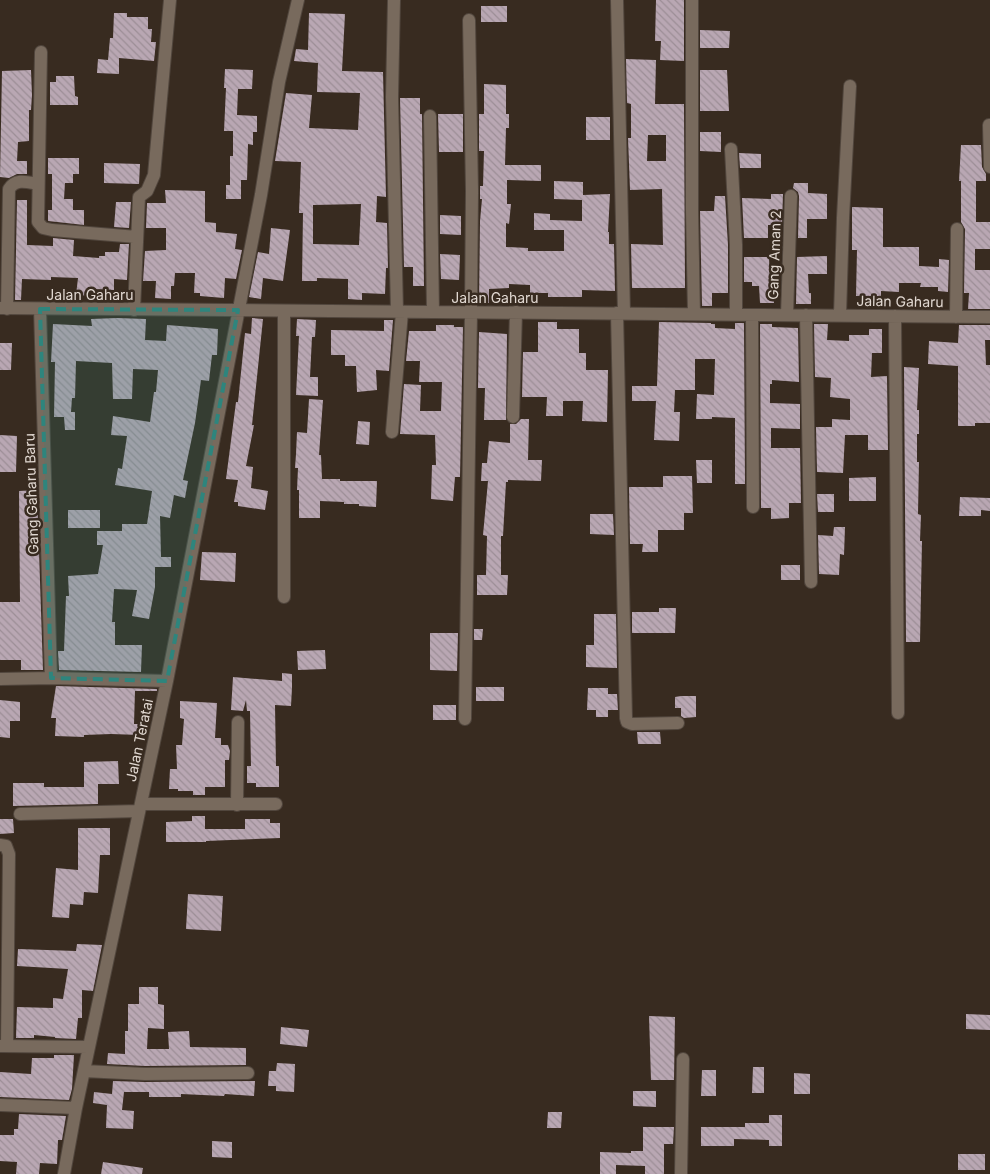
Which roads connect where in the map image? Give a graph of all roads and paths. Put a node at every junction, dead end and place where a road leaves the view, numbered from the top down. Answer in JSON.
{"nodes":[{"id":1,"x":170,"y":0,"type":"edge"},
{"id":2,"x":298,"y":0,"type":"edge"},
{"id":3,"x":394,"y":0,"type":"edge"},
{"id":4,"x":618,"y":0,"type":"edge"},
{"id":5,"x":692,"y":0,"type":"edge"},
{"id":6,"x":469,"y":20,"type":"dead end"},
{"id":7,"x":41,"y":52,"type":"dead end"},
{"id":8,"x":850,"y":86,"type":"dead end"},
{"id":9,"x":430,"y":116,"type":"dead end"},
{"id":10,"x":989,"y":125,"type":"edge"},
{"id":11,"x":732,"y":149,"type":"dead end"},
{"id":12,"x":990,"y":167,"type":"edge"},
{"id":13,"x":38,"y":184,"type":"junction"},
{"id":14,"x":791,"y":196,"type":"dead end"},
{"id":15,"x":957,"y":229,"type":"dead end"},
{"id":16,"x":137,"y":238,"type":"junction"},
{"id":17,"x":3,"y":308,"type":"edge"},
{"id":18,"x":40,"y":309,"type":"junction"},
{"id":19,"x":134,"y":310,"type":"junction"},
{"id":20,"x":238,"y":310,"type":"junction"},
{"id":21,"x":284,"y":310,"type":"junction"},
{"id":22,"x":400,"y":312,"type":"junction"},
{"id":23,"x":433,"y":312,"type":"junction"},
{"id":24,"x":471,"y":312,"type":"junction"},
{"id":25,"x":516,"y":312,"type":"junction"},
{"id":26,"x":620,"y":313,"type":"junction"},
{"id":27,"x":694,"y":314,"type":"junction"},
{"id":28,"x":736,"y":314,"type":"junction"},
{"id":29,"x":752,"y":314,"type":"junction"},
{"id":30,"x":787,"y":315,"type":"junction"},
{"id":31,"x":806,"y":315,"type":"junction"},
{"id":32,"x":840,"y":316,"type":"junction"},
{"id":33,"x":895,"y":316,"type":"junction"},
{"id":34,"x":956,"y":317,"type":"junction"},
{"id":35,"x":990,"y":317,"type":"edge"},
{"id":36,"x":513,"y":417,"type":"dead end"},
{"id":37,"x":392,"y":432,"type":"dead end"},
{"id":38,"x":752,"y":507,"type":"dead end"},
{"id":39,"x":811,"y":582,"type":"dead end"},
{"id":40,"x":284,"y":597,"type":"dead end"},
{"id":41,"x":51,"y":678,"type":"junction"},
{"id":42,"x":0,"y":679,"type":"edge"},
{"id":43,"x":167,"y":681,"type":"junction"},
{"id":44,"x":898,"y":713,"type":"dead end"},
{"id":45,"x":465,"y":719,"type":"dead end"},
{"id":46,"x":238,"y":722,"type":"dead end"},
{"id":47,"x":678,"y":723,"type":"dead end"},
{"id":48,"x":276,"y":804,"type":"dead end"},
{"id":49,"x":238,"y":805,"type":"junction"},
{"id":50,"x":140,"y":808,"type":"junction"},
{"id":51,"x":20,"y":814,"type":"dead end"},
{"id":52,"x":0,"y":846,"type":"edge"},
{"id":53,"x":4,"y":1046,"type":"edge"},
{"id":54,"x":89,"y":1047,"type":"junction"},
{"id":55,"x":683,"y":1059,"type":"dead end"},
{"id":56,"x":84,"y":1071,"type":"junction"},
{"id":57,"x":248,"y":1073,"type":"dead end"},
{"id":58,"x":0,"y":1105,"type":"edge"},
{"id":59,"x":76,"y":1108,"type":"junction"},
{"id":60,"x":64,"y":1174,"type":"edge"},
{"id":61,"x":681,"y":1174,"type":"edge"}],
"edges":[{"from":1,"to":16,"type":"street"},
{"from":2,"to":20,"type":"street","name":"Jalan Teratai"},
{"from":3,"to":22,"type":"street"},
{"from":4,"to":26,"type":"street"},
{"from":5,"to":27,"type":"street"},
{"from":6,"to":24,"type":"street"},
{"from":7,"to":13,"type":"street"},
{"from":8,"to":32,"type":"street"},
{"from":9,"to":23,"type":"street"},
{"from":10,"to":12,"type":"street"},
{"from":11,"to":28,"type":"street"},
{"from":13,"to":16,"type":"street"},
{"from":13,"to":17,"type":"street"},
{"from":14,"to":30,"type":"street","name":"Gang Aman 2"},
{"from":15,"to":34,"type":"street"},
{"from":16,"to":19,"type":"street"},
{"from":17,"to":18,"type":"street","name":"Jalan Gaharu"},
{"from":18,"to":19,"type":"street","name":"Jalan Gaharu"},
{"from":18,"to":41,"type":"street","name":"Gang Gaharu Baru"},
{"from":19,"to":20,"type":"street","name":"Jalan Gaharu"},
{"from":20,"to":21,"type":"street","name":"Jalan Gaharu"},
{"from":20,"to":43,"type":"street","name":"Jalan Teratai"},
{"from":21,"to":22,"type":"street","name":"Jalan Gaharu"},
{"from":21,"to":40,"type":"street"},
{"from":22,"to":23,"type":"street","name":"Jalan Gaharu"},
{"from":22,"to":37,"type":"street"},
{"from":23,"to":24,"type":"street","name":"Jalan Gaharu"},
{"from":24,"to":25,"type":"street","name":"Jalan Gaharu"},
{"from":24,"to":45,"type":"street"},
{"from":25,"to":26,"type":"street","name":"Jalan Gaharu"},
{"from":25,"to":36,"type":"street"},
{"from":26,"to":27,"type":"street","name":"Jalan Gaharu"},
{"from":26,"to":47,"type":"street"},
{"from":27,"to":28,"type":"street","name":"Jalan Gaharu"},
{"from":28,"to":29,"type":"street","name":"Jalan Gaharu"},
{"from":29,"to":30,"type":"street","name":"Jalan Gaharu"},
{"from":29,"to":38,"type":"street"},
{"from":30,"to":31,"type":"street","name":"Jalan Gaharu"},
{"from":31,"to":32,"type":"street","name":"Jalan Gaharu"},
{"from":31,"to":39,"type":"street"},
{"from":32,"to":33,"type":"street","name":"Jalan Gaharu"},
{"from":33,"to":34,"type":"street","name":"Jalan Gaharu"},
{"from":33,"to":44,"type":"street"},
{"from":34,"to":35,"type":"street","name":"Jalan Gaharu"},
{"from":41,"to":42,"type":"street"},
{"from":41,"to":43,"type":"street"},
{"from":43,"to":50,"type":"street","name":"Jalan Teratai"},
{"from":46,"to":49,"type":"street"},
{"from":48,"to":49,"type":"street"},
{"from":49,"to":50,"type":"street"},
{"from":50,"to":51,"type":"street"},
{"from":50,"to":54,"type":"street","name":"Jalan Teratai"},
{"from":52,"to":53,"type":"street"},
{"from":53,"to":54,"type":"street"},
{"from":54,"to":56,"type":"street","name":"Jalan Teratai"},
{"from":55,"to":61,"type":"street"},
{"from":56,"to":57,"type":"street"},
{"from":56,"to":59,"type":"street","name":"Jalan Teratai"},
{"from":58,"to":59,"type":"street"},
{"from":59,"to":60,"type":"street","name":"Jalan Teratai"}]}
